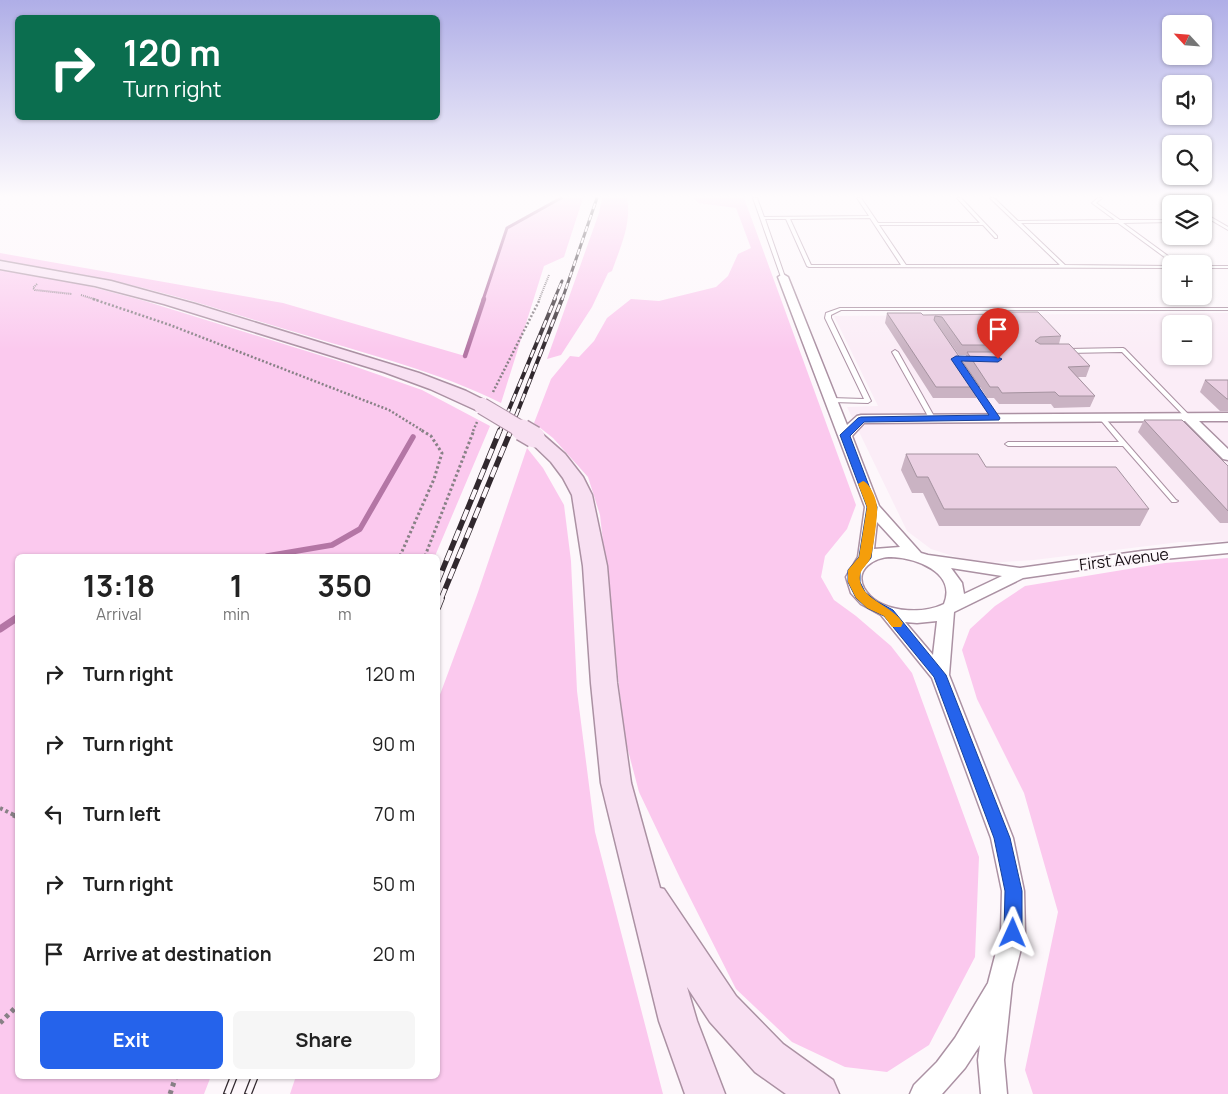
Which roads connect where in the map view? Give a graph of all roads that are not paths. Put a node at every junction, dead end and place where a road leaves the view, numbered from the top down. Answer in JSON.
{"nodes":[{"id":1,"x":774,"y":249,"type":"edge"},
{"id":2,"x":801,"y":249,"type":"edge"},
{"id":3,"x":893,"y":249,"type":"edge"},
{"id":4,"x":1045,"y":249,"type":"edge"},
{"id":5,"x":0,"y":265,"type":"edge"},
{"id":6,"x":905,"y":266,"type":"junction"},
{"id":7,"x":1064,"y":268,"type":"junction"},
{"id":8,"x":1162,"y":268,"type":"edge"},
{"id":9,"x":1212,"y":268,"type":"edge"},
{"id":10,"x":1228,"y":268,"type":"edge"},
{"id":11,"x":783,"y":277,"type":"joint"},
{"id":12,"x":1228,"y":309,"type":"edge"},
{"id":13,"x":1056,"y":351,"type":"edge"},
{"id":14,"x":895,"y":352,"type":"dead end"},
{"id":15,"x":970,"y":381,"type":"edge"},
{"id":16,"x":831,"y":400,"type":"junction"},
{"id":17,"x":1228,"y":417,"type":"edge"},
{"id":18,"x":932,"y":418,"type":"junction"},
{"id":19,"x":996,"y":418,"type":"junction"},
{"id":20,"x":1102,"y":418,"type":"junction"},
{"id":21,"x":1189,"y":418,"type":"junction"},
{"id":22,"x":845,"y":435,"type":"junction"},
{"id":23,"x":1008,"y":444,"type":"dead end"},
{"id":24,"x":1125,"y":444,"type":"junction"},
{"id":25,"x":1228,"y":456,"type":"edge"},
{"id":26,"x":1174,"y":501,"type":"dead end"},
{"id":27,"x":872,"y":507,"type":"junction"},
{"id":28,"x":1228,"y":548,"type":"edge"},
{"id":29,"x":922,"y":557,"type":"junction"},
{"id":30,"x":865,"y":558,"type":"junction"},
{"id":31,"x":1020,"y":573,"type":"junction"},
{"id":32,"x":948,"y":609,"type":"junction"},
{"id":33,"x":888,"y":613,"type":"junction"},
{"id":34,"x":940,"y":675,"type":"junction"},
{"id":35,"x":642,"y":886,"type":"junction"},
{"id":36,"x":1000,"y":984,"type":"junction"},
{"id":37,"x":705,"y":1094,"type":"edge"},
{"id":38,"x":819,"y":1094,"type":"edge"},
{"id":39,"x":924,"y":1094,"type":"edge"},
{"id":40,"x":994,"y":1094,"type":"edge"}],
"edges":[{"from":1,"to":11,"type":"lane"},
{"from":2,"to":6,"type":"lane"},
{"from":3,"to":6,"type":"lane"},
{"from":4,"to":7,"type":"lane"},
{"from":5,"to":35,"type":"main road","bridge":true},
{"from":6,"to":7,"type":"lane"},
{"from":7,"to":8,"type":"lane"},
{"from":9,"to":10,"type":"lane"},
{"from":11,"to":16,"type":"street"},
{"from":12,"to":16,"type":"lane"},
{"from":13,"to":21,"type":"lane"},
{"from":14,"to":18,"type":"lane"},
{"from":15,"to":19,"type":"lane"},
{"from":16,"to":22,"type":"street"},
{"from":17,"to":21,"type":"street"},
{"from":18,"to":19,"type":"street"},
{"from":18,"to":22,"type":"street"},
{"from":19,"to":20,"type":"street"},
{"from":20,"to":21,"type":"street"},
{"from":20,"to":24,"type":"lane"},
{"from":21,"to":25,"type":"street"},
{"from":22,"to":27,"type":"street"},
{"from":23,"to":24,"type":"lane"},
{"from":24,"to":26,"type":"lane"},
{"from":27,"to":29,"type":"street"},
{"from":27,"to":30,"type":"street"},
{"from":28,"to":31,"type":"street","name":"First Avenue"},
{"from":29,"to":30,"type":"street"},
{"from":29,"to":31,"type":"street","name":"First Avenue"},
{"from":29,"to":32,"type":"street"},
{"from":30,"to":33,"type":"street"},
{"from":31,"to":32,"type":"street","name":"First Avenue"},
{"from":32,"to":33,"type":"street"},
{"from":32,"to":34,"type":"street"},
{"from":33,"to":34,"type":"street"},
{"from":34,"to":36,"type":"street"},
{"from":35,"to":37,"type":"main road"},
{"from":35,"to":38,"type":"main road"},
{"from":36,"to":39,"type":"street"},
{"from":36,"to":40,"type":"street"}]}
